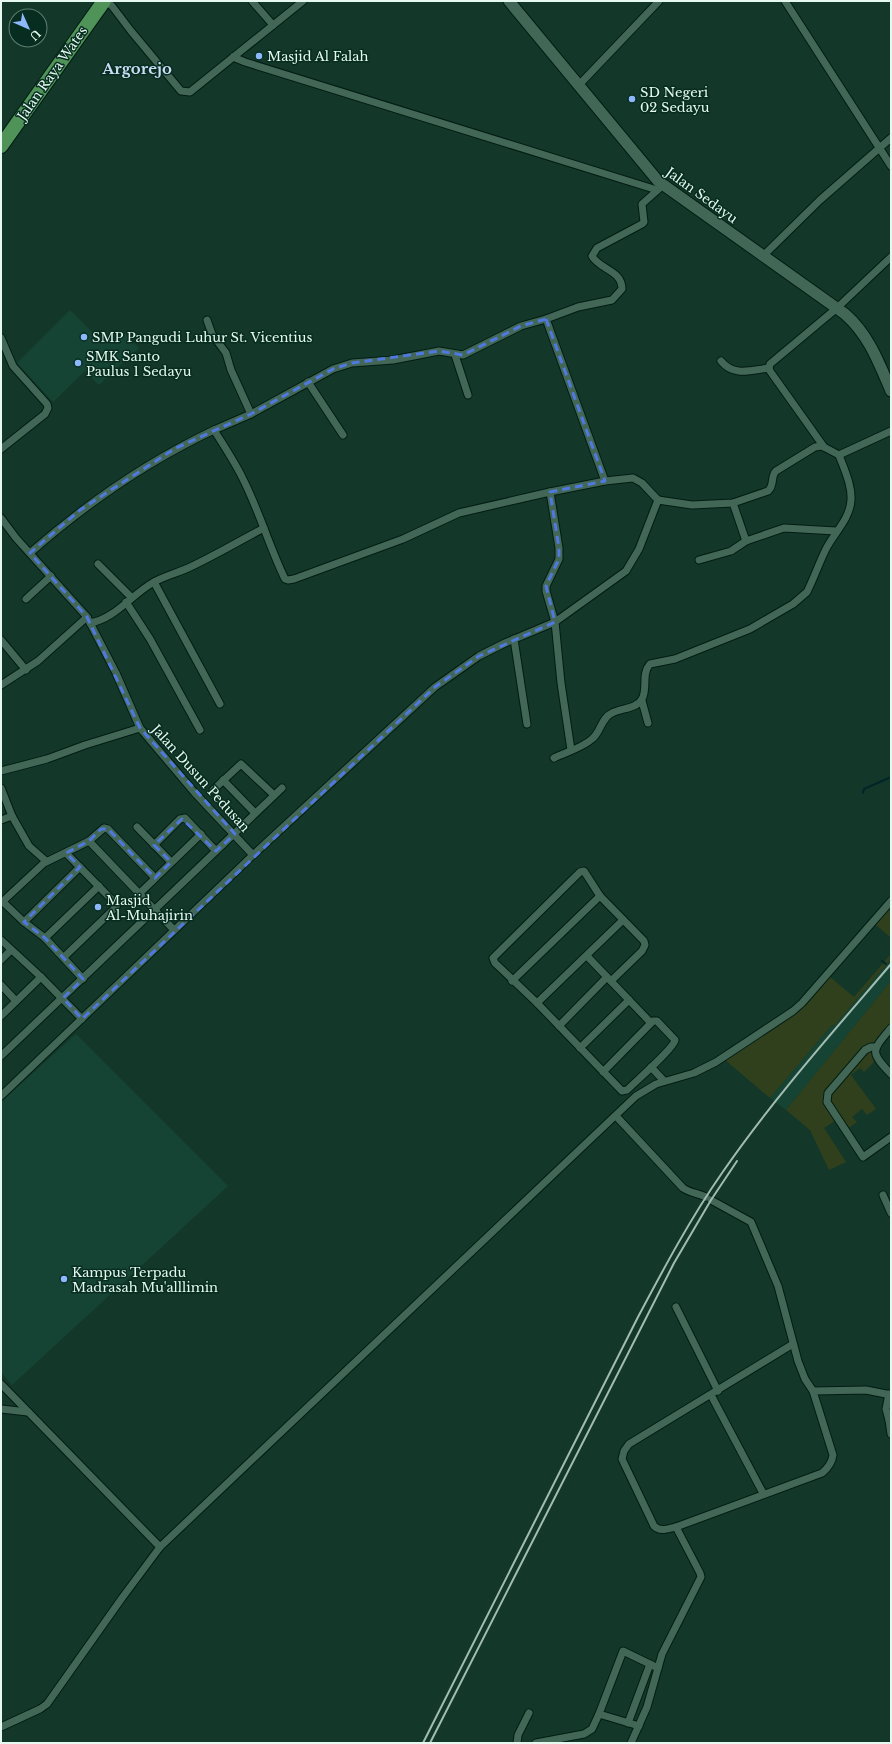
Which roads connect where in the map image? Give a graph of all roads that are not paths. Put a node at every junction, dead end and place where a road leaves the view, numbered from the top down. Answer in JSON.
{"nodes":[{"id":1,"x":105,"y":1,"type":"edge"},
{"id":2,"x":252,"y":1,"type":"edge"},
{"id":3,"x":302,"y":1,"type":"edge"},
{"id":4,"x":509,"y":1,"type":"edge"},
{"id":5,"x":659,"y":1,"type":"edge"},
{"id":6,"x":785,"y":1,"type":"edge"},
{"id":7,"x":273,"y":25,"type":"junction"},
{"id":8,"x":233,"y":57,"type":"junction"},
{"id":9,"x":578,"y":86,"type":"junction"},
{"id":10,"x":891,"y":138,"type":"edge"},
{"id":11,"x":1,"y":146,"type":"edge"},
{"id":12,"x":879,"y":148,"type":"junction"},
{"id":13,"x":891,"y":166,"type":"edge"},
{"id":14,"x":660,"y":188,"type":"junction"},
{"id":15,"x":763,"y":256,"type":"junction"},
{"id":16,"x":891,"y":257,"type":"edge"},
{"id":17,"x":837,"y":308,"type":"junction"},
{"id":18,"x":546,"y":319,"type":"junction"},
{"id":19,"x":206,"y":320,"type":"dead end"},
{"id":20,"x":1,"y":338,"type":"edge"},
{"id":21,"x":455,"y":355,"type":"junction"},
{"id":22,"x":722,"y":361,"type":"dead end"},
{"id":23,"x":769,"y":368,"type":"junction"},
{"id":24,"x":308,"y":382,"type":"junction"},
{"id":25,"x":891,"y":391,"type":"edge"},
{"id":26,"x":468,"y":395,"type":"dead end"},
{"id":27,"x":251,"y":414,"type":"junction"},
{"id":28,"x":214,"y":430,"type":"junction"},
{"id":29,"x":891,"y":431,"type":"edge"},
{"id":30,"x":343,"y":435,"type":"dead end"},
{"id":31,"x":824,"y":447,"type":"junction"},
{"id":32,"x":1,"y":449,"type":"edge"},
{"id":33,"x":839,"y":455,"type":"junction"},
{"id":34,"x":605,"y":481,"type":"junction"},
{"id":35,"x":550,"y":492,"type":"junction"},
{"id":36,"x":662,"y":501,"type":"junction"},
{"id":37,"x":732,"y":503,"type":"junction"},
{"id":38,"x":1,"y":518,"type":"edge"},
{"id":39,"x":264,"y":528,"type":"junction"},
{"id":40,"x":836,"y":531,"type":"junction"},
{"id":41,"x":746,"y":541,"type":"junction"},
{"id":42,"x":30,"y":553,"type":"junction"},
{"id":43,"x":699,"y":560,"type":"dead end"},
{"id":44,"x":98,"y":564,"type":"dead end"},
{"id":45,"x":51,"y":576,"type":"junction"},
{"id":46,"x":154,"y":582,"type":"junction"},
{"id":47,"x":26,"y":599,"type":"dead end"},
{"id":48,"x":129,"y":600,"type":"junction"},
{"id":49,"x":89,"y":620,"type":"junction"},
{"id":50,"x":555,"y":622,"type":"junction"},
{"id":51,"x":514,"y":639,"type":"junction"},
{"id":52,"x":1,"y":640,"type":"edge"},
{"id":53,"x":26,"y":670,"type":"junction"},
{"id":54,"x":1,"y":685,"type":"edge"},
{"id":55,"x":642,"y":701,"type":"junction"},
{"id":56,"x":220,"y":704,"type":"dead end"},
{"id":57,"x":648,"y":723,"type":"dead end"},
{"id":58,"x":527,"y":724,"type":"dead end"},
{"id":59,"x":140,"y":728,"type":"junction"},
{"id":60,"x":200,"y":730,"type":"dead end"},
{"id":61,"x":570,"y":746,"type":"junction"},
{"id":62,"x":554,"y":758,"type":"dead end"},
{"id":63,"x":1,"y":771,"type":"edge"},
{"id":64,"x":223,"y":780,"type":"junction"},
{"id":65,"x":1,"y":788,"type":"edge"},
{"id":66,"x":282,"y":788,"type":"dead end"},
{"id":67,"x":213,"y":790,"type":"dead end"},
{"id":68,"x":274,"y":795,"type":"junction"},
{"id":69,"x":255,"y":813,"type":"junction"},
{"id":70,"x":12,"y":816,"type":"junction"},
{"id":71,"x":1,"y":820,"type":"edge"},
{"id":72,"x":137,"y":827,"type":"dead end"},
{"id":73,"x":201,"y":834,"type":"junction"},
{"id":74,"x":235,"y":834,"type":"junction"},
{"id":75,"x":89,"y":841,"type":"junction"},
{"id":76,"x":154,"y":845,"type":"junction"},
{"id":77,"x":216,"y":851,"type":"junction"},
{"id":78,"x":66,"y":853,"type":"junction"},
{"id":79,"x":253,"y":855,"type":"junction"},
{"id":80,"x":46,"y":861,"type":"junction"},
{"id":81,"x":171,"y":862,"type":"junction"},
{"id":82,"x":80,"y":867,"type":"junction"},
{"id":83,"x":155,"y":878,"type":"junction"},
{"id":84,"x":99,"y":886,"type":"junction"},
{"id":85,"x":140,"y":893,"type":"junction"},
{"id":86,"x":600,"y":896,"type":"junction"},
{"id":87,"x":891,"y":901,"type":"edge"},
{"id":88,"x":2,"y":902,"type":"edge"},
{"id":89,"x":155,"y":910,"type":"junction"},
{"id":90,"x":623,"y":920,"type":"junction"},
{"id":91,"x":24,"y":922,"type":"junction"},
{"id":92,"x":174,"y":930,"type":"junction"},
{"id":93,"x":45,"y":938,"type":"junction"},
{"id":94,"x":1,"y":940,"type":"edge"},
{"id":95,"x":11,"y":950,"type":"junction"},
{"id":96,"x":587,"y":956,"type":"junction"},
{"id":97,"x":64,"y":957,"type":"junction"},
{"id":98,"x":1,"y":960,"type":"edge"},
{"id":99,"x":41,"y":977,"type":"junction"},
{"id":100,"x":83,"y":979,"type":"junction"},
{"id":101,"x":609,"y":979,"type":"junction"},
{"id":102,"x":512,"y":981,"type":"junction"},
{"id":103,"x":1,"y":985,"type":"edge"},
{"id":104,"x":63,"y":998,"type":"junction"},
{"id":105,"x":629,"y":1000,"type":"junction"},
{"id":106,"x":16,"y":1001,"type":"junction"},
{"id":107,"x":537,"y":1003,"type":"junction"},
{"id":108,"x":1,"y":1016,"type":"edge"},
{"id":109,"x":82,"y":1018,"type":"junction"},
{"id":110,"x":650,"y":1022,"type":"junction"},
{"id":111,"x":559,"y":1026,"type":"junction"},
{"id":112,"x":891,"y":1028,"type":"edge"},
{"id":113,"x":876,"y":1047,"type":"junction"},
{"id":114,"x":580,"y":1048,"type":"junction"},
{"id":115,"x":1,"y":1056,"type":"edge"},
{"id":116,"x":651,"y":1067,"type":"junction"},
{"id":117,"x":603,"y":1072,"type":"junction"},
{"id":118,"x":891,"y":1074,"type":"edge"},
{"id":119,"x":640,"y":1077,"type":"junction"},
{"id":120,"x":664,"y":1081,"type":"junction"},
{"id":121,"x":650,"y":1086,"type":"junction"},
{"id":122,"x":1,"y":1096,"type":"edge"},
{"id":123,"x":616,"y":1116,"type":"junction"},
{"id":124,"x":891,"y":1138,"type":"edge"},
{"id":125,"x":883,"y":1195,"type":"dead end"},
{"id":126,"x":891,"y":1212,"type":"edge"},
{"id":127,"x":676,"y":1307,"type":"dead end"},
{"id":128,"x":793,"y":1344,"type":"junction"},
{"id":129,"x":1,"y":1384,"type":"edge"},
{"id":130,"x":718,"y":1391,"type":"junction"},
{"id":131,"x":813,"y":1391,"type":"junction"},
{"id":132,"x":711,"y":1395,"type":"junction"},
{"id":133,"x":890,"y":1395,"type":"edge"},
{"id":134,"x":1,"y":1409,"type":"edge"},
{"id":135,"x":28,"y":1412,"type":"junction"},
{"id":136,"x":890,"y":1417,"type":"edge"},
{"id":137,"x":891,"y":1434,"type":"edge"},
{"id":138,"x":763,"y":1493,"type":"junction"},
{"id":139,"x":676,"y":1527,"type":"junction"},
{"id":140,"x":160,"y":1547,"type":"junction"},
{"id":141,"x":650,"y":1664,"type":"junction"},
{"id":142,"x":658,"y":1668,"type":"junction"},
{"id":143,"x":529,"y":1713,"type":"dead end"},
{"id":144,"x":599,"y":1714,"type":"junction"},
{"id":145,"x":628,"y":1723,"type":"junction"},
{"id":146,"x":639,"y":1726,"type":"junction"},
{"id":147,"x":1,"y":1727,"type":"edge"},
{"id":148,"x":517,"y":1743,"type":"edge"},
{"id":149,"x":536,"y":1743,"type":"edge"},
{"id":150,"x":631,"y":1743,"type":"edge"}],
"edges":[{"from":1,"to":8,"type":"street"},
{"from":1,"to":11,"type":"highway","name":"Jalan Raya Wates"},
{"from":2,"to":7,"type":"street"},
{"from":3,"to":7,"type":"street"},
{"from":4,"to":9,"type":"street","name":"Jalan Sedayu"},
{"from":5,"to":9,"type":"street"},
{"from":6,"to":12,"type":"street"},
{"from":7,"to":8,"type":"street"},
{"from":8,"to":14,"type":"street"},
{"from":9,"to":14,"type":"street","name":"Jalan Sedayu"},
{"from":10,"to":12,"type":"street"},
{"from":12,"to":13,"type":"street"},
{"from":12,"to":15,"type":"street"},
{"from":14,"to":15,"type":"street","name":"Jalan Sedayu"},
{"from":14,"to":18,"type":"street"},
{"from":15,"to":17,"type":"street","name":"Jalan Sedayu"},
{"from":16,"to":17,"type":"street"},
{"from":17,"to":23,"type":"street"},
{"from":17,"to":25,"type":"street","name":"Jalan Sedayu"},
{"from":18,"to":21,"type":"street"},
{"from":18,"to":34,"type":"street"},
{"from":19,"to":27,"type":"street"},
{"from":20,"to":32,"type":"street"},
{"from":21,"to":24,"type":"street"},
{"from":21,"to":26,"type":"street"},
{"from":22,"to":23,"type":"street"},
{"from":23,"to":31,"type":"street"},
{"from":24,"to":27,"type":"street"},
{"from":24,"to":30,"type":"street"},
{"from":27,"to":28,"type":"street"},
{"from":28,"to":39,"type":"street"},
{"from":28,"to":42,"type":"street"},
{"from":29,"to":33,"type":"street"},
{"from":31,"to":33,"type":"street"},
{"from":31,"to":37,"type":"street"},
{"from":33,"to":40,"type":"street"},
{"from":34,"to":35,"type":"street"},
{"from":34,"to":36,"type":"street"},
{"from":35,"to":39,"type":"street"},
{"from":35,"to":50,"type":"street"},
{"from":36,"to":37,"type":"street"},
{"from":36,"to":50,"type":"street"},
{"from":37,"to":41,"type":"street"},
{"from":38,"to":42,"type":"street","name":"Jalan Dusun Pedusan"},
{"from":39,"to":46,"type":"street"},
{"from":40,"to":41,"type":"street"},
{"from":40,"to":55,"type":"street"},
{"from":41,"to":43,"type":"street"},
{"from":42,"to":45,"type":"street","name":"Jalan Dusun Pedusan"},
{"from":44,"to":48,"type":"street"},
{"from":45,"to":47,"type":"street"},
{"from":45,"to":49,"type":"street","name":"Jalan Dusun Pedusan"},
{"from":46,"to":48,"type":"street"},
{"from":46,"to":56,"type":"street"},
{"from":48,"to":49,"type":"street"},
{"from":48,"to":60,"type":"street"},
{"from":49,"to":53,"type":"street"},
{"from":49,"to":59,"type":"street","name":"Jalan Dusun Pedusan"},
{"from":50,"to":51,"type":"street"},
{"from":50,"to":61,"type":"street"},
{"from":51,"to":58,"type":"street"},
{"from":51,"to":79,"type":"street"},
{"from":52,"to":53,"type":"street"},
{"from":53,"to":54,"type":"street"},
{"from":55,"to":57,"type":"street"},
{"from":55,"to":61,"type":"street"},
{"from":59,"to":63,"type":"street"},
{"from":59,"to":74,"type":"street","name":"Jalan Dusun Pedusan"},
{"from":61,"to":62,"type":"street"},
{"from":64,"to":67,"type":"street"},
{"from":64,"to":68,"type":"street"},
{"from":64,"to":69,"type":"street"},
{"from":65,"to":70,"type":"street"},
{"from":66,"to":68,"type":"street"},
{"from":68,"to":69,"type":"street"},
{"from":69,"to":74,"type":"street"},
{"from":70,"to":71,"type":"street"},
{"from":70,"to":80,"type":"street"},
{"from":72,"to":76,"type":"street"},
{"from":73,"to":76,"type":"street"},
{"from":73,"to":77,"type":"street"},
{"from":73,"to":81,"type":"street"},
{"from":74,"to":77,"type":"street"},
{"from":74,"to":79,"type":"street","name":"Jalan Dusun Pedusan"},
{"from":75,"to":78,"type":"street"},
{"from":75,"to":83,"type":"street"},
{"from":75,"to":85,"type":"street"},
{"from":76,"to":81,"type":"street"},
{"from":77,"to":89,"type":"street"},
{"from":78,"to":80,"type":"street"},
{"from":78,"to":82,"type":"street"},
{"from":79,"to":92,"type":"street"},
{"from":80,"to":88,"type":"street"},
{"from":81,"to":83,"type":"street"},
{"from":82,"to":84,"type":"street"},
{"from":82,"to":91,"type":"street"},
{"from":83,"to":85,"type":"street"},
{"from":84,"to":93,"type":"street"},
{"from":84,"to":97,"type":"street"},
{"from":85,"to":89,"type":"street"},
{"from":86,"to":90,"type":"street"},
{"from":86,"to":102,"type":"street"},
{"from":86,"to":102,"type":"street"},
{"from":87,"to":120,"type":"street"},
{"from":88,"to":91,"type":"street"},
{"from":89,"to":92,"type":"street"},
{"from":89,"to":100,"type":"street"},
{"from":90,"to":96,"type":"street"},
{"from":90,"to":101,"type":"street"},
{"from":91,"to":93,"type":"street"},
{"from":92,"to":109,"type":"street"},
{"from":93,"to":97,"type":"street"},
{"from":94,"to":95,"type":"street"},
{"from":95,"to":98,"type":"street"},
{"from":95,"to":99,"type":"street"},
{"from":96,"to":101,"type":"street"},
{"from":96,"to":107,"type":"street"},
{"from":97,"to":100,"type":"street"},
{"from":99,"to":104,"type":"street"},
{"from":99,"to":106,"type":"street"},
{"from":100,"to":104,"type":"street"},
{"from":101,"to":105,"type":"street"},
{"from":101,"to":111,"type":"street"},
{"from":102,"to":107,"type":"street"},
{"from":103,"to":106,"type":"street"},
{"from":104,"to":109,"type":"street"},
{"from":104,"to":115,"type":"street"},
{"from":105,"to":110,"type":"street"},
{"from":105,"to":114,"type":"street"},
{"from":106,"to":108,"type":"street"},
{"from":107,"to":111,"type":"street"},
{"from":109,"to":122,"type":"street"},
{"from":110,"to":116,"type":"street"},
{"from":110,"to":117,"type":"street"},
{"from":111,"to":114,"type":"street"},
{"from":112,"to":113,"type":"street"},
{"from":113,"to":118,"type":"street"},
{"from":113,"to":124,"type":"street"},
{"from":114,"to":117,"type":"street"},
{"from":116,"to":119,"type":"street"},
{"from":116,"to":120,"type":"street"},
{"from":117,"to":119,"type":"street"},
{"from":119,"to":121,"type":"street"},
{"from":120,"to":121,"type":"street"},
{"from":121,"to":123,"type":"street"},
{"from":123,"to":128,"type":"street"},
{"from":123,"to":140,"type":"street"},
{"from":125,"to":126,"type":"street"},
{"from":127,"to":130,"type":"street"},
{"from":128,"to":130,"type":"street"},
{"from":128,"to":131,"type":"street"},
{"from":129,"to":135,"type":"street"},
{"from":130,"to":132,"type":"street"},
{"from":131,"to":133,"type":"street"},
{"from":131,"to":138,"type":"street"},
{"from":132,"to":138,"type":"street"},
{"from":132,"to":139,"type":"street"},
{"from":133,"to":136,"type":"street"},
{"from":134,"to":135,"type":"street"},
{"from":135,"to":140,"type":"street"},
{"from":136,"to":137,"type":"street"},
{"from":138,"to":139,"type":"street"},
{"from":139,"to":142,"type":"street"},
{"from":140,"to":147,"type":"street"},
{"from":141,"to":142,"type":"street"},
{"from":141,"to":144,"type":"street"},
{"from":141,"to":145,"type":"street"},
{"from":142,"to":146,"type":"street"},
{"from":143,"to":148,"type":"street"},
{"from":144,"to":145,"type":"street"},
{"from":144,"to":149,"type":"street"},
{"from":145,"to":146,"type":"street"},
{"from":146,"to":150,"type":"street"}]}
